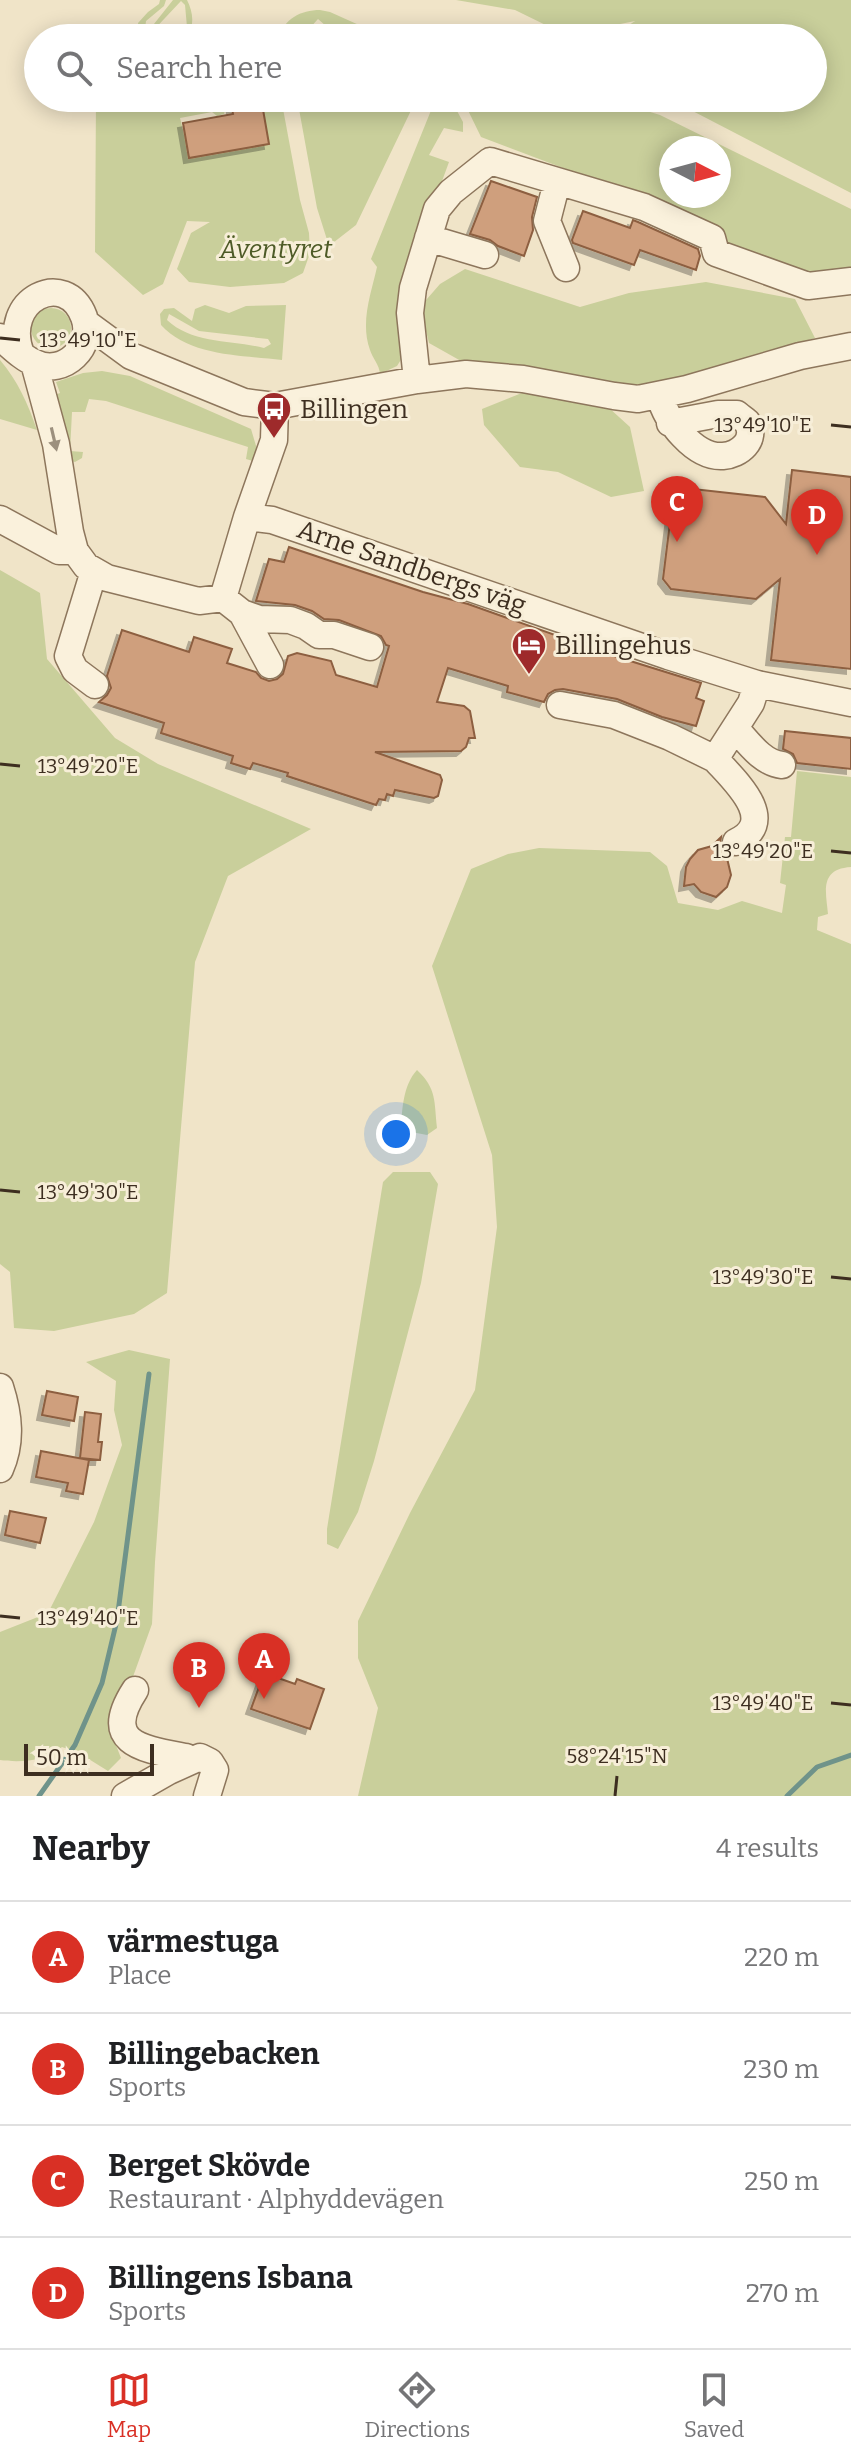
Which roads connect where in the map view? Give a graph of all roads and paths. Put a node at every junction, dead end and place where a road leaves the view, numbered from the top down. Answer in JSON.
{"nodes":[{"id":1,"x":557,"y":182,"type":"junction"},
{"id":2,"x":428,"y":238,"type":"junction"},
{"id":3,"x":485,"y":255,"type":"dead end"},
{"id":4,"x":566,"y":268,"type":"dead end"},
{"id":5,"x":851,"y":281,"type":"edge"},
{"id":6,"x":11,"y":307,"type":"edge"},
{"id":7,"x":86,"y":323,"type":"junction"},
{"id":8,"x":0,"y":337,"type":"edge"},
{"id":9,"x":851,"y":346,"type":"edge"},
{"id":10,"x":131,"y":356,"type":"junction"},
{"id":11,"x":28,"y":359,"type":"junction"},
{"id":12,"x":71,"y":360,"type":"junction"},
{"id":13,"x":417,"y":380,"type":"junction"},
{"id":14,"x":660,"y":396,"type":"junction"},
{"id":15,"x":275,"y":406,"type":"junction"},
{"id":16,"x":670,"y":423,"type":"dead end"},
{"id":17,"x":247,"y":517,"type":"junction"},
{"id":18,"x":0,"y":519,"type":"edge"},
{"id":19,"x":75,"y":551,"type":"junction"},
{"id":20,"x":94,"y":571,"type":"junction"},
{"id":21,"x":233,"y":605,"type":"junction"},
{"id":22,"x":370,"y":647,"type":"dead end"},
{"id":23,"x":270,"y":665,"type":"dead end"},
{"id":24,"x":757,"y":684,"type":"junction"},
{"id":25,"x":95,"y":685,"type":"dead end"},
{"id":26,"x":851,"y":703,"type":"edge"},
{"id":27,"x":560,"y":705,"type":"dead end"},
{"id":28,"x":735,"y":728,"type":"junction"},
{"id":29,"x":715,"y":759,"type":"junction"},
{"id":30,"x":782,"y":765,"type":"dead end"},
{"id":31,"x":736,"y":842,"type":"dead end"},
{"id":32,"x":0,"y":1387,"type":"edge"},
{"id":33,"x":0,"y":1469,"type":"edge"},
{"id":34,"x":135,"y":1690,"type":"dead end"},
{"id":35,"x":188,"y":1761,"type":"junction"},
{"id":36,"x":125,"y":1796,"type":"edge"},
{"id":37,"x":207,"y":1796,"type":"edge"}],
"edges":[{"from":1,"to":2,"type":"street"},
{"from":1,"to":4,"type":"street"},
{"from":1,"to":5,"type":"street"},
{"from":2,"to":3,"type":"street"},
{"from":2,"to":13,"type":"street"},
{"from":6,"to":7,"type":"street"},
{"from":6,"to":11,"type":"street"},
{"from":7,"to":10,"type":"street"},
{"from":7,"to":12,"type":"street"},
{"from":8,"to":11,"type":"street"},
{"from":9,"to":14,"type":"street"},
{"from":10,"to":12,"type":"street"},
{"from":10,"to":15,"type":"street"},
{"from":11,"to":12,"type":"street"},
{"from":11,"to":19,"type":"street","one_way":true},
{"from":13,"to":14,"type":"street"},
{"from":13,"to":15,"type":"street"},
{"from":14,"to":16,"type":"street"},
{"from":15,"to":17,"type":"street"},
{"from":17,"to":21,"type":"street"},
{"from":17,"to":24,"type":"street","name":"Arne Sandbergs väg"},
{"from":18,"to":19,"type":"street"},
{"from":19,"to":20,"type":"street"},
{"from":20,"to":21,"type":"street"},
{"from":20,"to":25,"type":"street"},
{"from":21,"to":22,"type":"street"},
{"from":21,"to":23,"type":"street"},
{"from":24,"to":26,"type":"street","name":"Arne Sandbergs väg"},
{"from":24,"to":28,"type":"street"},
{"from":27,"to":29,"type":"street"},
{"from":28,"to":29,"type":"street"},
{"from":28,"to":30,"type":"street"},
{"from":29,"to":31,"type":"street"},
{"from":32,"to":33,"type":"street"},
{"from":34,"to":35,"type":"street"},
{"from":35,"to":36,"type":"street"},
{"from":35,"to":37,"type":"street"}]}
